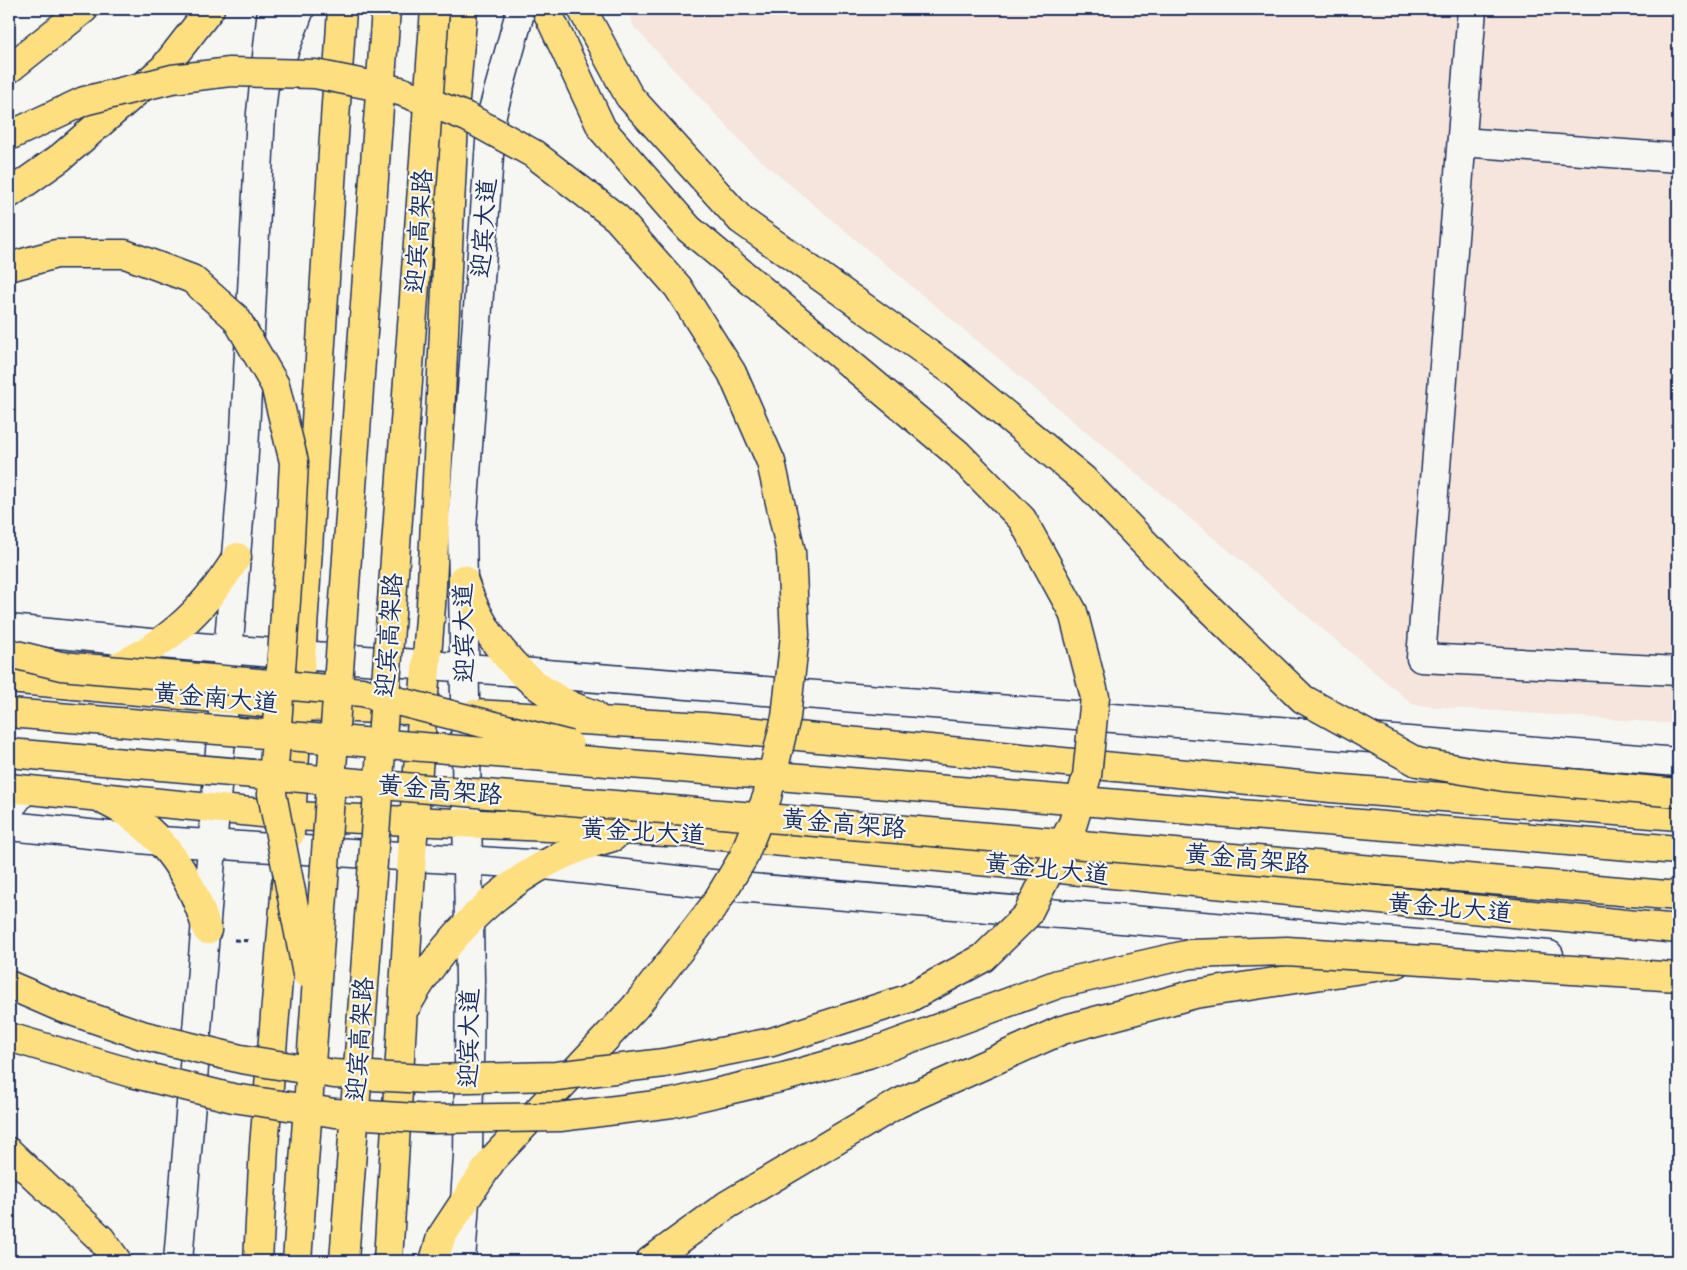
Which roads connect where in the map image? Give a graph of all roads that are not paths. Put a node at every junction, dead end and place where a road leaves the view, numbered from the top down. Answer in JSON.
{"nodes":[{"id":1,"x":84,"y":9,"type":"edge"},
{"id":2,"x":210,"y":9,"type":"edge"},
{"id":3,"x":272,"y":9,"type":"edge"},
{"id":4,"x":300,"y":9,"type":"edge"},
{"id":5,"x":342,"y":9,"type":"edge"},
{"id":6,"x":386,"y":9,"type":"edge"},
{"id":7,"x":435,"y":9,"type":"edge"},
{"id":8,"x":463,"y":9,"type":"edge"},
{"id":9,"x":521,"y":9,"type":"edge"},
{"id":10,"x":546,"y":9,"type":"edge"},
{"id":11,"x":582,"y":9,"type":"edge"},
{"id":12,"x":1472,"y":9,"type":"edge"},
{"id":13,"x":9,"y":69,"type":"edge"},
{"id":14,"x":261,"y":113,"type":"junction"},
{"id":15,"x":9,"y":136,"type":"edge"},
{"id":16,"x":1462,"y":142,"type":"junction"},
{"id":17,"x":1678,"y":158,"type":"edge"},
{"id":18,"x":9,"y":194,"type":"edge"},
{"id":19,"x":9,"y":267,"type":"edge"},
{"id":20,"x":237,"y":557,"type":"junction"},
{"id":21,"x":463,"y":579,"type":"junction"},
{"id":22,"x":9,"y":629,"type":"edge"},
{"id":23,"x":160,"y":644,"type":"junction"},
{"id":24,"x":230,"y":649,"type":"junction"},
{"id":25,"x":9,"y":653,"type":"edge"},
{"id":26,"x":302,"y":655,"type":"junction"},
{"id":27,"x":427,"y":664,"type":"junction"},
{"id":28,"x":465,"y":668,"type":"junction"},
{"id":29,"x":1678,"y":671,"type":"edge"},
{"id":30,"x":520,"y":672,"type":"junction"},
{"id":31,"x":9,"y":679,"type":"edge"},
{"id":32,"x":67,"y":684,"type":"junction"},
{"id":33,"x":226,"y":699,"type":"junction"},
{"id":34,"x":299,"y":706,"type":"junction"},
{"id":35,"x":425,"y":711,"type":"junction"},
{"id":36,"x":9,"y":713,"type":"edge"},
{"id":37,"x":465,"y":713,"type":"junction"},
{"id":38,"x":631,"y":723,"type":"junction"},
{"id":39,"x":9,"y":753,"type":"edge"},
{"id":40,"x":1678,"y":762,"type":"edge"},
{"id":41,"x":640,"y":764,"type":"junction"},
{"id":42,"x":1678,"y":793,"type":"edge"},
{"id":43,"x":14,"y":796,"type":"edge"},
{"id":44,"x":94,"y":796,"type":"junction"},
{"id":45,"x":217,"y":808,"type":"junction"},
{"id":46,"x":292,"y":816,"type":"junction"},
{"id":47,"x":1678,"y":816,"type":"edge"},
{"id":48,"x":414,"y":820,"type":"junction"},
{"id":49,"x":467,"y":823,"type":"junction"},
{"id":50,"x":9,"y":826,"type":"edge"},
{"id":51,"x":634,"y":831,"type":"junction"},
{"id":52,"x":160,"y":841,"type":"junction"},
{"id":53,"x":214,"y":844,"type":"junction"},
{"id":54,"x":289,"y":849,"type":"junction"},
{"id":55,"x":1678,"y":850,"type":"edge"},
{"id":56,"x":412,"y":857,"type":"junction"},
{"id":57,"x":468,"y":860,"type":"junction"},
{"id":58,"x":542,"y":865,"type":"junction"},
{"id":59,"x":1678,"y":896,"type":"edge"},
{"id":60,"x":469,"y":920,"type":"junction"},
{"id":61,"x":1678,"y":929,"type":"edge"},
{"id":62,"x":207,"y":930,"type":"junction"},
{"id":63,"x":1417,"y":961,"type":"junction"},
{"id":64,"x":1678,"y":966,"type":"edge"},
{"id":65,"x":1678,"y":977,"type":"edge"},
{"id":66,"x":9,"y":985,"type":"edge"},
{"id":67,"x":315,"y":1011,"type":"junction"},
{"id":68,"x":404,"y":1011,"type":"junction"},
{"id":69,"x":9,"y":1036,"type":"edge"},
{"id":70,"x":9,"y":1152,"type":"edge"},
{"id":71,"x":117,"y":1261,"type":"edge"},
{"id":72,"x":178,"y":1261,"type":"edge"},
{"id":73,"x":258,"y":1261,"type":"edge"},
{"id":74,"x":297,"y":1261,"type":"edge"},
{"id":75,"x":344,"y":1261,"type":"edge"},
{"id":76,"x":388,"y":1261,"type":"edge"},
{"id":77,"x":434,"y":1261,"type":"edge"},
{"id":78,"x":461,"y":1261,"type":"edge"},
{"id":79,"x":650,"y":1261,"type":"edge"}],
"edges":[{"from":1,"to":13,"type":"main road"},
{"from":2,"to":18,"type":"main road","bridge":true},
{"from":3,"to":14,"type":"street"},
{"from":4,"to":14,"type":"street"},
{"from":5,"to":26,"type":"main road"},
{"from":6,"to":67,"type":"main road","name":"迎宾高架路","bridge":true},
{"from":7,"to":75,"type":"main road","name":"迎宾高架路","bridge":true},
{"from":8,"to":27,"type":"main road","name":"迎宾大道"},
{"from":9,"to":21,"type":"street","name":"迎宾大道"},
{"from":10,"to":66,"type":"main road","bridge":true},
{"from":11,"to":42,"type":"main road","bridge":true},
{"from":12,"to":16,"type":"street"},
{"from":14,"to":20,"type":"street"},
{"from":15,"to":77,"type":"main road","bridge":true},
{"from":16,"to":17,"type":"street"},
{"from":16,"to":29,"type":"street"},
{"from":19,"to":67,"type":"main road","bridge":true},
{"from":20,"to":23,"type":"main road"},
{"from":20,"to":24,"type":"street"},
{"from":21,"to":28,"type":"street","name":"迎宾大道"},
{"from":21,"to":30,"type":"main road"},
{"from":22,"to":23,"type":"street"},
{"from":23,"to":24,"type":"street"},
{"from":23,"to":32,"type":"main road"},
{"from":24,"to":26,"type":"street"},
{"from":24,"to":33,"type":"street"},
{"from":25,"to":41,"type":"main road","bridge":true},
{"from":26,"to":27,"type":"street"},
{"from":26,"to":34,"type":"main road"},
{"from":27,"to":28,"type":"street"},
{"from":27,"to":35,"type":"main road","name":"迎宾大道"},
{"from":28,"to":30,"type":"street"},
{"from":28,"to":37,"type":"street","name":"迎宾大道"},
{"from":30,"to":38,"type":"main road"},
{"from":30,"to":40,"type":"street"},
{"from":31,"to":32,"type":"main road","name":"黄金南大道"},
{"from":32,"to":33,"type":"main road","name":"黄金南大道"},
{"from":33,"to":34,"type":"main road","name":"黄金南大道"},
{"from":33,"to":45,"type":"street"},
{"from":34,"to":35,"type":"main road","name":"黄金南大道"},
{"from":34,"to":46,"type":"main road"},
{"from":35,"to":37,"type":"main road"},
{"from":35,"to":48,"type":"main road","name":"迎宾大道"},
{"from":36,"to":41,"type":"main road","name":"黄金高架路","bridge":true},
{"from":37,"to":38,"type":"main road"},
{"from":37,"to":49,"type":"street","name":"迎宾大道"},
{"from":38,"to":47,"type":"main road"},
{"from":39,"to":59,"type":"main road","name":"黄金高架路","bridge":true},
{"from":41,"to":55,"type":"main road","name":"黄金高架路","bridge":true},
{"from":43,"to":44,"type":"main road"},
{"from":44,"to":45,"type":"main road"},
{"from":44,"to":52,"type":"main road"},
{"from":45,"to":46,"type":"main road"},
{"from":45,"to":53,"type":"street"},
{"from":46,"to":48,"type":"main road"},
{"from":46,"to":54,"type":"main road"},
{"from":48,"to":49,"type":"main road","name":"黄金北大道"},
{"from":48,"to":56,"type":"main road","name":"迎宾大道"},
{"from":49,"to":51,"type":"main road","name":"黄金北大道"},
{"from":49,"to":57,"type":"street","name":"迎宾大道"},
{"from":50,"to":52,"type":"street"},
{"from":51,"to":58,"type":"main road"},
{"from":51,"to":61,"type":"main road","name":"黄金北大道"},
{"from":52,"to":53,"type":"street"},
{"from":52,"to":62,"type":"main road"},
{"from":53,"to":54,"type":"street"},
{"from":53,"to":62,"type":"street"},
{"from":54,"to":56,"type":"street"},
{"from":54,"to":73,"type":"main road"},
{"from":56,"to":57,"type":"street"},
{"from":56,"to":68,"type":"main road","name":"迎宾大道"},
{"from":57,"to":58,"type":"street"},
{"from":57,"to":60,"type":"street","name":"迎宾大道"},
{"from":58,"to":60,"type":"main road"},
{"from":58,"to":64,"type":"street"},
{"from":60,"to":68,"type":"main road"},
{"from":60,"to":78,"type":"street","name":"迎宾大道"},
{"from":62,"to":72,"type":"street"},
{"from":63,"to":65,"type":"main road","bridge":true},
{"from":63,"to":69,"type":"main road","bridge":true},
{"from":63,"to":79,"type":"main road"},
{"from":67,"to":74,"type":"main road","name":"迎宾高架路","bridge":true},
{"from":68,"to":76,"type":"main road","name":"迎宾大道"},
{"from":70,"to":71,"type":"main road"}]}
